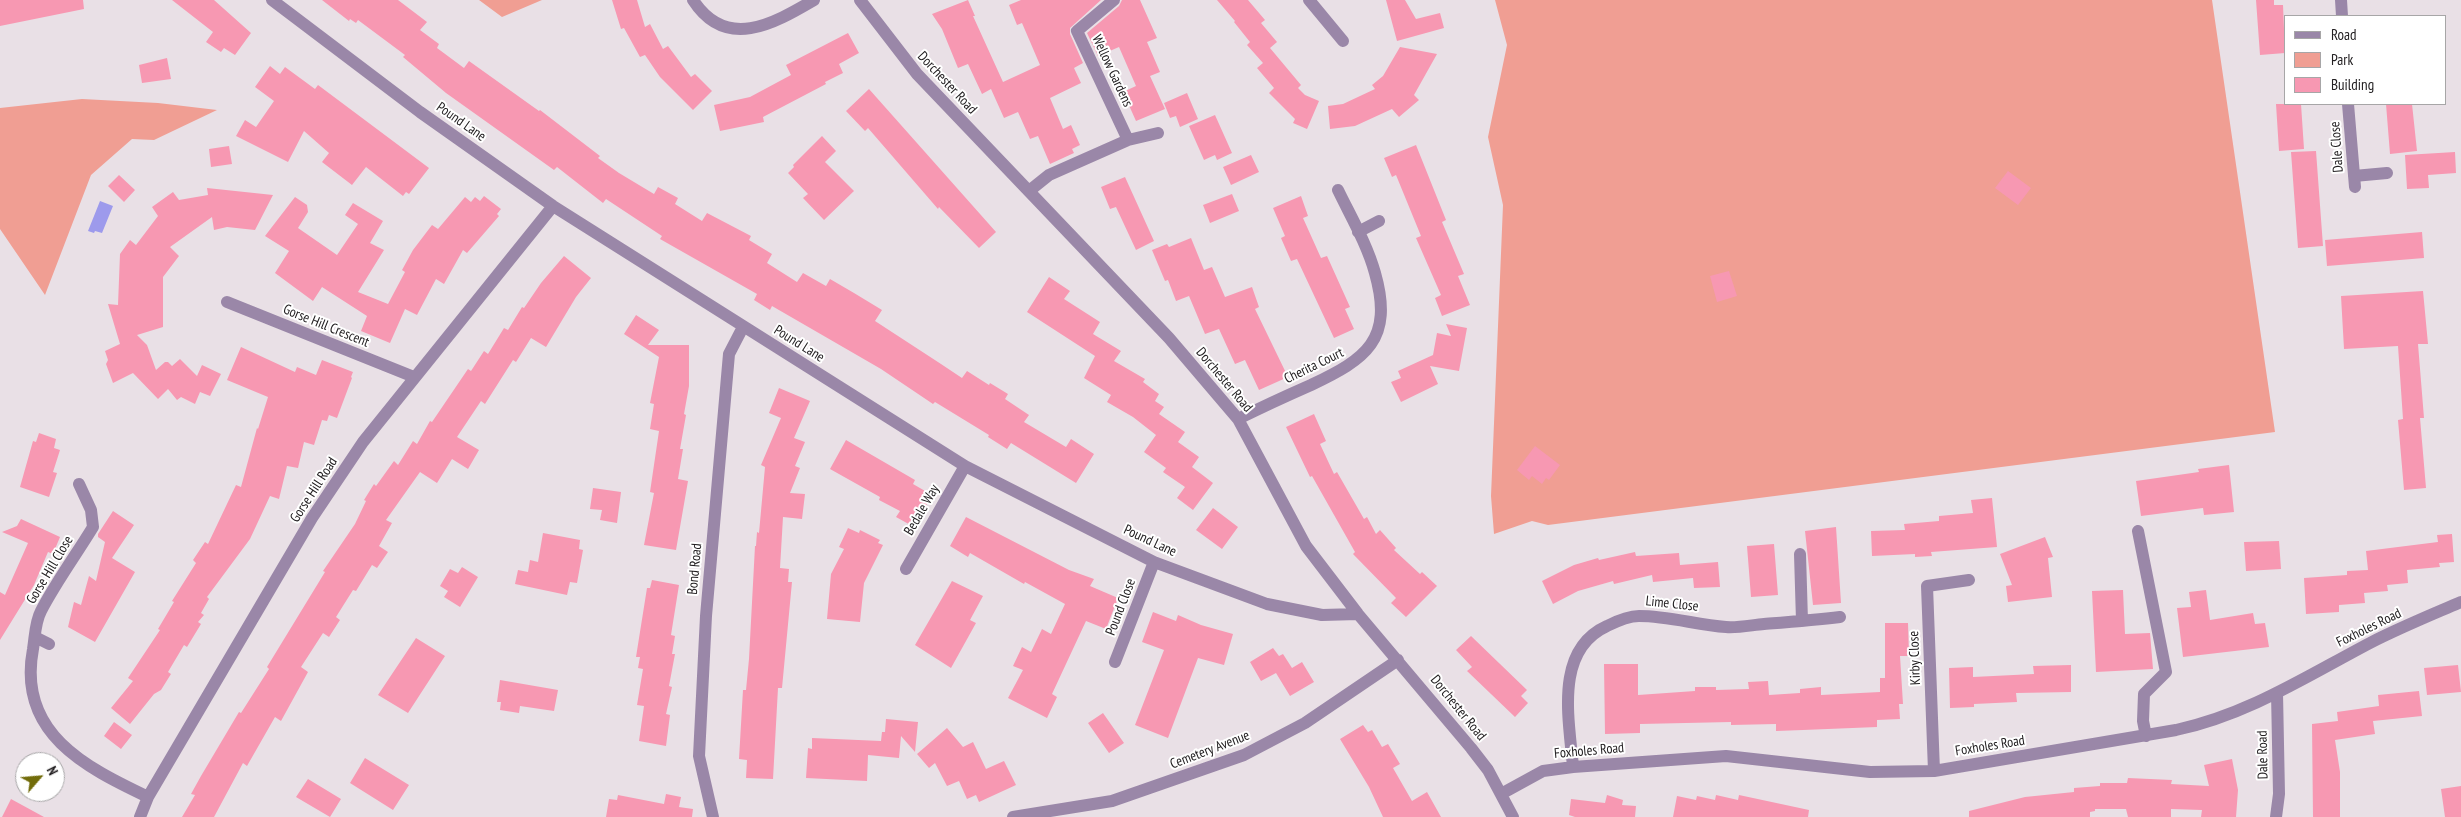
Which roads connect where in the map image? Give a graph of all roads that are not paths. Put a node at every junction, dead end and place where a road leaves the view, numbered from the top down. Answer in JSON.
{"nodes":[{"id":1,"x":272,"y":0,"type":"edge"},
{"id":2,"x":693,"y":0,"type":"edge"},
{"id":3,"x":814,"y":0,"type":"edge"},
{"id":4,"x":860,"y":0,"type":"edge"},
{"id":5,"x":1114,"y":0,"type":"edge"},
{"id":6,"x":1309,"y":0,"type":"edge"},
{"id":7,"x":2341,"y":0,"type":"edge"},
{"id":8,"x":2342,"y":15,"type":"edge"},
{"id":9,"x":1344,"y":41,"type":"dead end"},
{"id":10,"x":2348,"y":105,"type":"edge"},
{"id":11,"x":1158,"y":132,"type":"dead end"},
{"id":12,"x":1128,"y":140,"type":"junction"},
{"id":13,"x":2388,"y":173,"type":"dead end"},
{"id":14,"x":1338,"y":190,"type":"dead end"},
{"id":15,"x":1029,"y":191,"type":"junction"},
{"id":16,"x":553,"y":206,"type":"junction"},
{"id":17,"x":1379,"y":222,"type":"dead end"},
{"id":18,"x":1358,"y":232,"type":"junction"},
{"id":19,"x":227,"y":302,"type":"dead end"},
{"id":20,"x":743,"y":327,"type":"junction"},
{"id":21,"x":414,"y":377,"type":"junction"},
{"id":22,"x":1238,"y":419,"type":"junction"},
{"id":23,"x":965,"y":466,"type":"junction"},
{"id":24,"x":79,"y":484,"type":"dead end"},
{"id":25,"x":2138,"y":531,"type":"dead end"},
{"id":26,"x":1800,"y":554,"type":"dead end"},
{"id":27,"x":1154,"y":562,"type":"junction"},
{"id":28,"x":906,"y":569,"type":"dead end"},
{"id":29,"x":1969,"y":580,"type":"dead end"},
{"id":30,"x":2461,"y":602,"type":"edge"},
{"id":31,"x":1358,"y":614,"type":"junction"},
{"id":32,"x":1840,"y":617,"type":"dead end"},
{"id":33,"x":1802,"y":621,"type":"junction"},
{"id":34,"x":35,"y":638,"type":"junction"},
{"id":35,"x":49,"y":644,"type":"dead end"},
{"id":36,"x":1398,"y":660,"type":"junction"},
{"id":37,"x":1115,"y":662,"type":"dead end"},
{"id":38,"x":2277,"y":694,"type":"junction"},
{"id":39,"x":2146,"y":736,"type":"junction"},
{"id":40,"x":1573,"y":767,"type":"junction"},
{"id":41,"x":1934,"y":771,"type":"junction"},
{"id":42,"x":1502,"y":794,"type":"junction"},
{"id":43,"x":148,"y":797,"type":"junction"},
{"id":44,"x":140,"y":817,"type":"edge"},
{"id":45,"x":713,"y":817,"type":"edge"},
{"id":46,"x":1013,"y":817,"type":"edge"},
{"id":47,"x":1513,"y":817,"type":"edge"},
{"id":48,"x":2276,"y":817,"type":"edge"}],
"edges":[{"from":1,"to":16,"type":"street","name":"Pound Lane"},
{"from":2,"to":3,"type":"street"},
{"from":4,"to":15,"type":"street","name":"Dorchester Road"},
{"from":5,"to":12,"type":"street","name":"Wellow Gardens"},
{"from":6,"to":9,"type":"street"},
{"from":7,"to":8,"type":"street"},
{"from":10,"to":13,"type":"street","name":"Dale Close"},
{"from":11,"to":12,"type":"street"},
{"from":12,"to":15,"type":"street"},
{"from":14,"to":18,"type":"street","name":"Cherita Court"},
{"from":15,"to":22,"type":"street","name":"Dorchester Road"},
{"from":16,"to":20,"type":"street","name":"Pound Lane"},
{"from":16,"to":21,"type":"street","name":"Gorse Hill Road"},
{"from":17,"to":18,"type":"street"},
{"from":18,"to":22,"type":"street","name":"Cherita Court"},
{"from":19,"to":21,"type":"street","name":"Gorse Hill Crescent"},
{"from":20,"to":23,"type":"street","name":"Pound Lane"},
{"from":20,"to":45,"type":"street","name":"Bond Road"},
{"from":21,"to":43,"type":"street","name":"Gorse Hill Road"},
{"from":22,"to":31,"type":"street","name":"Dorchester Road"},
{"from":23,"to":27,"type":"street","name":"Pound Lane"},
{"from":23,"to":28,"type":"street","name":"Bedale Way"},
{"from":24,"to":34,"type":"street","name":"Gorse Hill Close"},
{"from":25,"to":39,"type":"street"},
{"from":26,"to":33,"type":"street"},
{"from":27,"to":31,"type":"street","name":"Pound Lane"},
{"from":27,"to":37,"type":"street","name":"Pound Close"},
{"from":29,"to":41,"type":"street","name":"Kirby Close"},
{"from":30,"to":38,"type":"street","name":"Foxholes Road"},
{"from":31,"to":36,"type":"street","name":"Dorchester Road"},
{"from":32,"to":33,"type":"street","name":"Lime Close"},
{"from":33,"to":40,"type":"street","name":"Lime Close"},
{"from":34,"to":35,"type":"street"},
{"from":34,"to":43,"type":"street","name":"Gorse Hill Close"},
{"from":36,"to":42,"type":"street","name":"Dorchester Road"},
{"from":36,"to":46,"type":"street","name":"Cemetery Avenue"},
{"from":38,"to":39,"type":"street","name":"Foxholes Road"},
{"from":38,"to":48,"type":"street","name":"Dale Road"},
{"from":39,"to":41,"type":"street","name":"Foxholes Road"},
{"from":40,"to":41,"type":"street","name":"Foxholes Road"},
{"from":40,"to":42,"type":"street","name":"Foxholes Road"},
{"from":42,"to":47,"type":"street","name":"Dorchester Road"},
{"from":43,"to":44,"type":"street","name":"Gorse Hill Road"}]}
